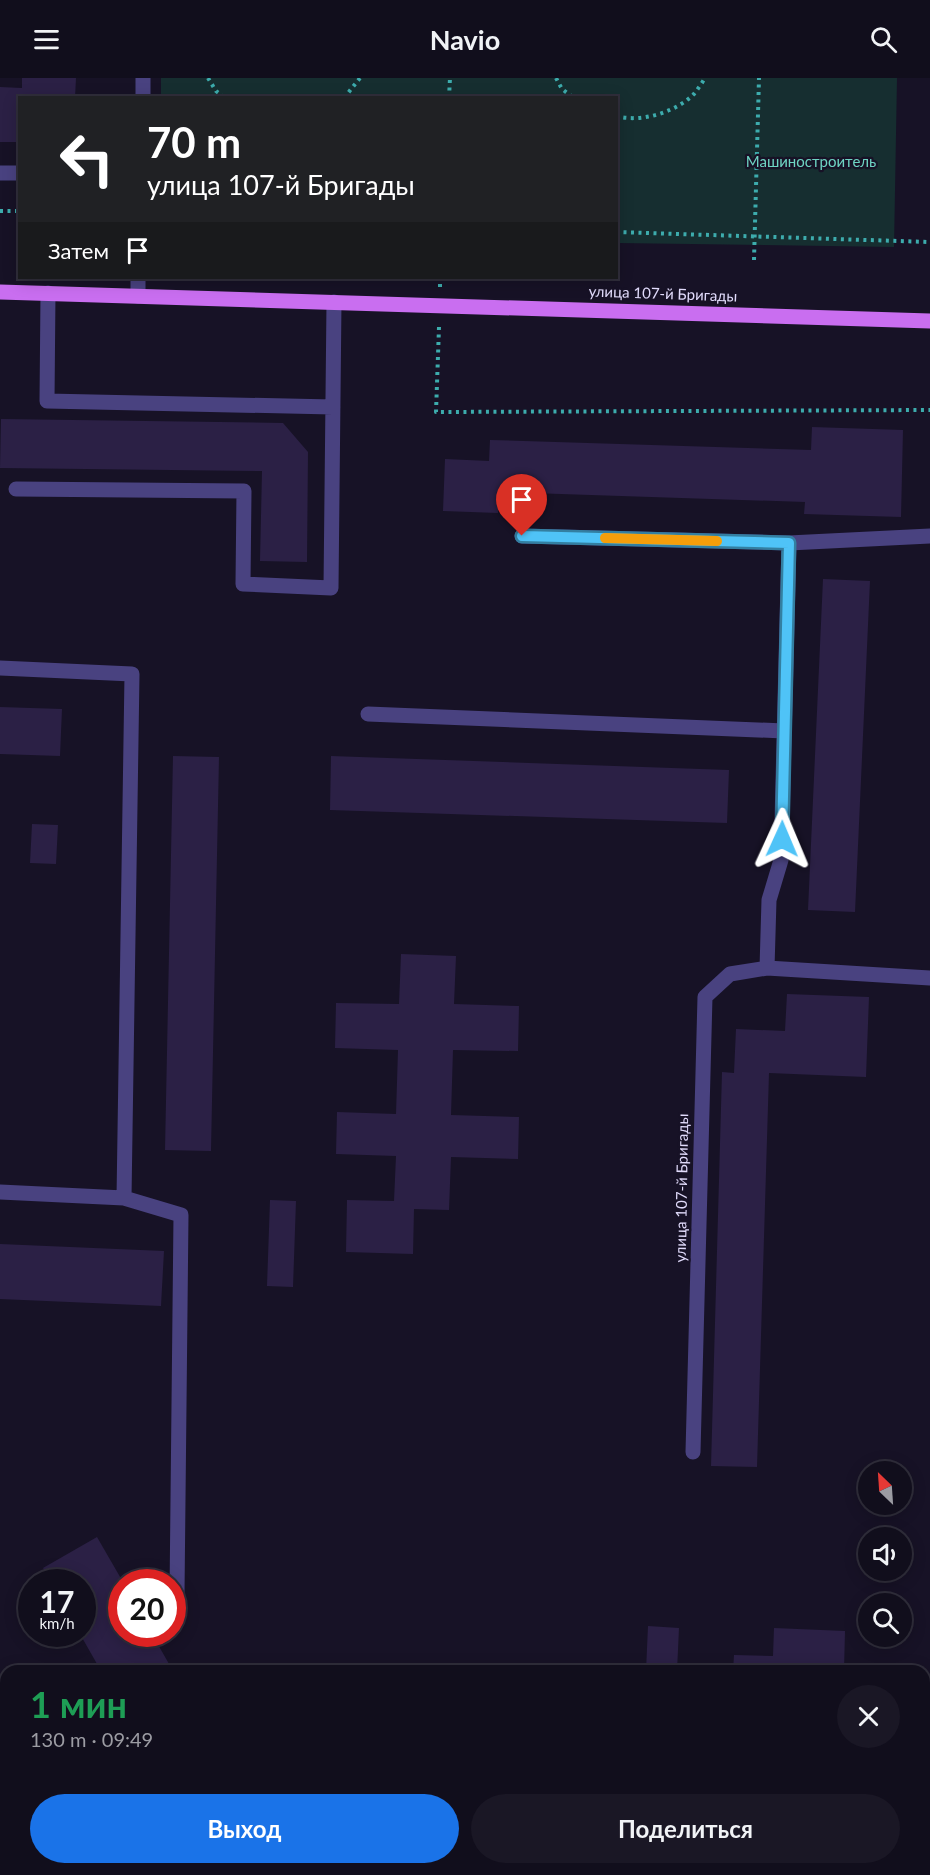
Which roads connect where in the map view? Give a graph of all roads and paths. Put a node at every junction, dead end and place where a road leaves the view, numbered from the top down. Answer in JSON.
{"nodes":[{"id":1,"x":143,"y":78,"type":"edge"},
{"id":2,"x":208,"y":78,"type":"edge"},
{"id":3,"x":360,"y":78,"type":"edge"},
{"id":4,"x":450,"y":78,"type":"edge"},
{"id":5,"x":556,"y":78,"type":"edge"},
{"id":6,"x":705,"y":78,"type":"edge"},
{"id":7,"x":759,"y":78,"type":"edge"},
{"id":8,"x":143,"y":96,"type":"edge"},
{"id":9,"x":222,"y":96,"type":"edge"},
{"id":10,"x":346,"y":96,"type":"edge"},
{"id":11,"x":449,"y":96,"type":"edge"},
{"id":12,"x":571,"y":96,"type":"edge"},
{"id":13,"x":618,"y":117,"type":"edge"},
{"id":14,"x":0,"y":172,"type":"edge"},
{"id":15,"x":18,"y":173,"type":"edge"},
{"id":16,"x":0,"y":211,"type":"edge"},
{"id":17,"x":18,"y":211,"type":"edge"},
{"id":18,"x":618,"y":232,"type":"edge"},
{"id":19,"x":754,"y":236,"type":"junction"},
{"id":20,"x":930,"y":242,"type":"edge"},
{"id":21,"x":754,"y":260,"type":"dead end"},
{"id":22,"x":138,"y":279,"type":"edge"},
{"id":23,"x":440,"y":279,"type":"edge"},
{"id":24,"x":0,"y":292,"type":"edge"},
{"id":25,"x":48,"y":293,"type":"junction"},
{"id":26,"x":138,"y":296,"type":"junction"},
{"id":27,"x":334,"y":302,"type":"junction"},
{"id":28,"x":439,"y":305,"type":"junction"},
{"id":29,"x":930,"y":321,"type":"edge"},
{"id":30,"x":333,"y":407,"type":"junction"},
{"id":31,"x":930,"y":410,"type":"edge"},
{"id":32,"x":16,"y":489,"type":"dead end"},
{"id":33,"x":522,"y":536,"type":"dead end"},
{"id":34,"x":930,"y":536,"type":"edge"},
{"id":35,"x":789,"y":543,"type":"junction"},
{"id":36,"x":0,"y":668,"type":"edge"},
{"id":37,"x":368,"y":714,"type":"dead end"},
{"id":38,"x":784,"y":731,"type":"junction"},
{"id":39,"x":767,"y":968,"type":"junction"},
{"id":40,"x":930,"y":978,"type":"edge"},
{"id":41,"x":0,"y":1192,"type":"edge"},
{"id":42,"x":123,"y":1198,"type":"junction"},
{"id":43,"x":693,"y":1452,"type":"dead end"},
{"id":44,"x":177,"y":1569,"type":"edge"}],
"edges":[{"from":1,"to":8,"type":"lane"},
{"from":2,"to":9,"type":"path"},
{"from":3,"to":10,"type":"path"},
{"from":4,"to":11,"type":"path"},
{"from":5,"to":12,"type":"path"},
{"from":6,"to":13,"type":"path"},
{"from":7,"to":19,"type":"path"},
{"from":14,"to":15,"type":"lane"},
{"from":16,"to":17,"type":"path"},
{"from":18,"to":19,"type":"path"},
{"from":19,"to":20,"type":"path"},
{"from":19,"to":21,"type":"path"},
{"from":22,"to":26,"type":"lane"},
{"from":23,"to":28,"type":"path"},
{"from":24,"to":25,"type":"main road","name":"улица 107-й Бригады"},
{"from":25,"to":26,"type":"main road","name":"улица 107-й Бригады"},
{"from":25,"to":30,"type":"lane"},
{"from":26,"to":27,"type":"main road","name":"улица 107-й Бригады"},
{"from":27,"to":28,"type":"main road","name":"улица 107-й Бригады"},
{"from":27,"to":30,"type":"lane"},
{"from":28,"to":29,"type":"main road","name":"улица 107-й Бригады"},
{"from":28,"to":31,"type":"path"},
{"from":30,"to":32,"type":"lane"},
{"from":33,"to":35,"type":"lane"},
{"from":34,"to":35,"type":"lane"},
{"from":35,"to":38,"type":"lane"},
{"from":36,"to":42,"type":"lane"},
{"from":37,"to":38,"type":"lane"},
{"from":38,"to":39,"type":"lane"},
{"from":39,"to":40,"type":"lane","name":"улица 107-й Бригады"},
{"from":39,"to":43,"type":"lane","name":"улица 107-й Бригады"},
{"from":41,"to":42,"type":"lane"},
{"from":42,"to":44,"type":"lane"}]}
